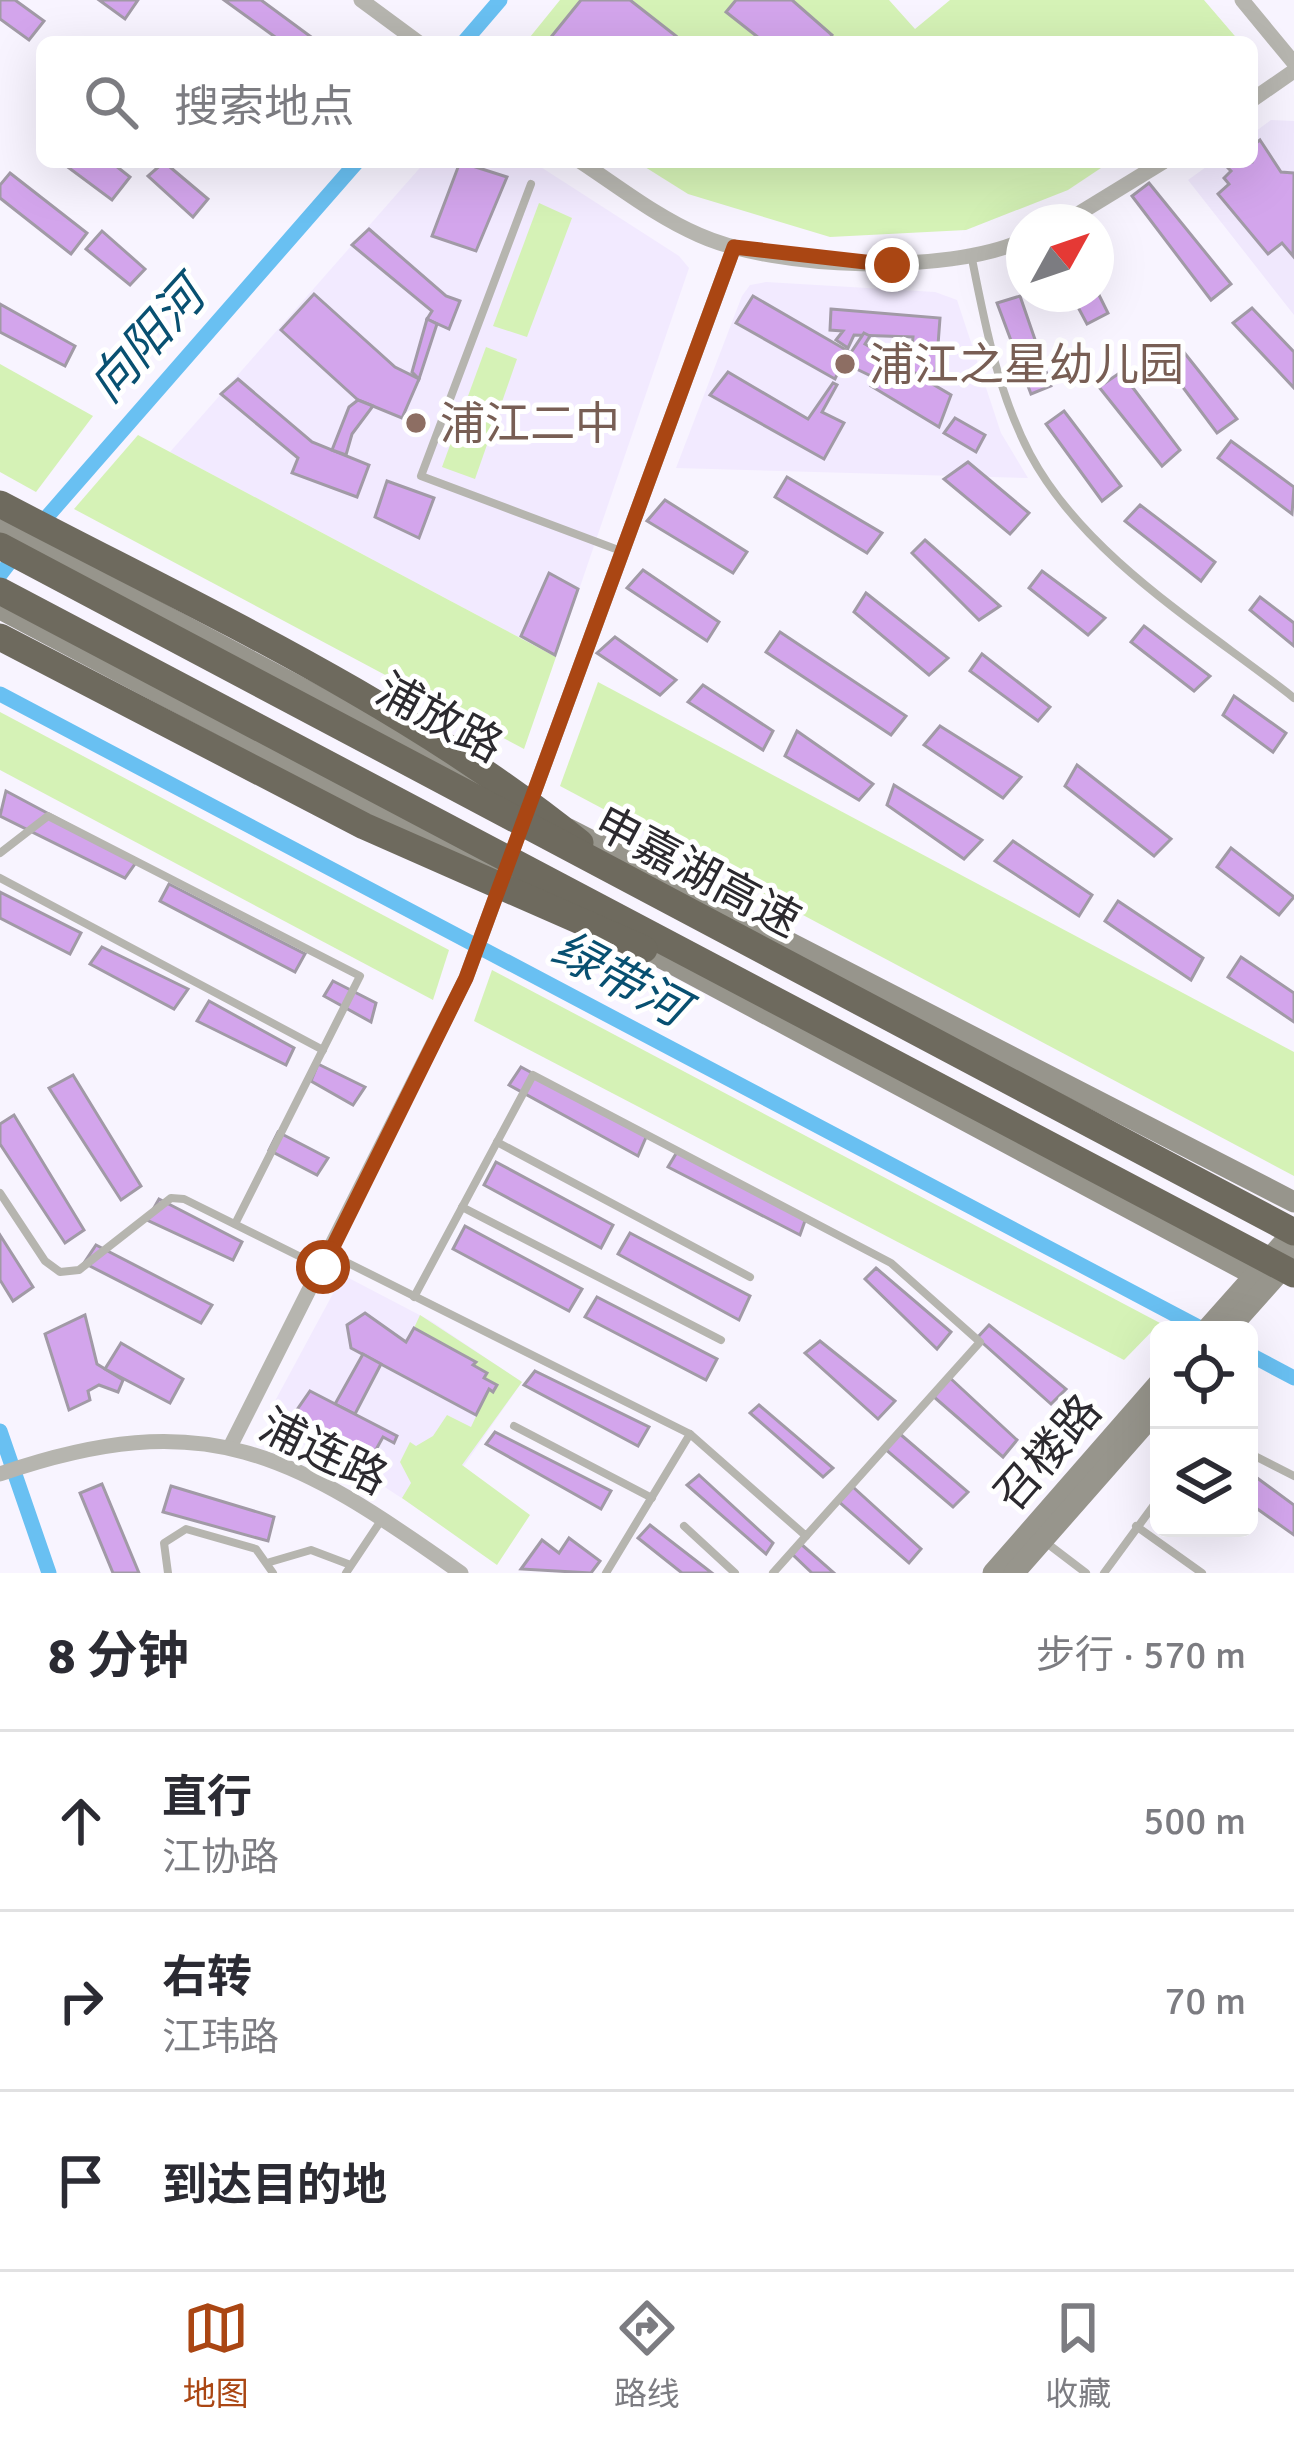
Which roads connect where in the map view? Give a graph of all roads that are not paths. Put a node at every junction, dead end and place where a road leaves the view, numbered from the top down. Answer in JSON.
{"nodes":[{"id":1,"x":361,"y":0,"type":"edge"},
{"id":2,"x":1242,"y":0,"type":"edge"},
{"id":3,"x":410,"y":36,"type":"edge"},
{"id":4,"x":1294,"y":67,"type":"edge"},
{"id":5,"x":1258,"y":95,"type":"edge"},
{"id":6,"x":590,"y":168,"type":"edge"},
{"id":7,"x":1153,"y":168,"type":"edge"},
{"id":8,"x":531,"y":184,"type":"dead end"},
{"id":9,"x":1094,"y":204,"type":"edge"},
{"id":10,"x":734,"y":247,"type":"junction"},
{"id":11,"x":1006,"y":247,"type":"edge"},
{"id":12,"x":972,"y":259,"type":"junction"},
{"id":13,"x":0,"y":504,"type":"edge"},
{"id":14,"x":0,"y":528,"type":"edge"},
{"id":15,"x":0,"y":546,"type":"edge"},
{"id":16,"x":621,"y":550,"type":"junction"},
{"id":17,"x":0,"y":591,"type":"edge"},
{"id":18,"x":5,"y":621,"type":"edge"},
{"id":19,"x":1294,"y":698,"type":"edge"},
{"id":20,"x":527,"y":808,"type":"junction"},
{"id":21,"x":0,"y":853,"type":"edge"},
{"id":22,"x":504,"y":874,"type":"junction"},
{"id":23,"x":0,"y":878,"type":"edge"},
{"id":24,"x":630,"y":883,"type":"junction"},
{"id":25,"x":770,"y":997,"type":"junction"},
{"id":26,"x":323,"y":1050,"type":"junction"},
{"id":27,"x":497,"y":1142,"type":"junction"},
{"id":28,"x":0,"y":1192,"type":"edge"},
{"id":29,"x":1294,"y":1202,"type":"edge"},
{"id":30,"x":462,"y":1208,"type":"junction"},
{"id":31,"x":235,"y":1224,"type":"junction"},
{"id":32,"x":1294,"y":1232,"type":"edge"},
{"id":33,"x":1294,"y":1256,"type":"edge"},
{"id":34,"x":326,"y":1260,"type":"junction"},
{"id":35,"x":750,"y":1277,"type":"dead end"},
{"id":36,"x":1272,"y":1278,"type":"edge"},
{"id":37,"x":414,"y":1297,"type":"junction"},
{"id":38,"x":1232,"y":1318,"type":"edge"},
{"id":39,"x":721,"y":1340,"type":"dead end"},
{"id":40,"x":1150,"y":1393,"type":"edge"},
{"id":41,"x":1150,"y":1418,"type":"edge"},
{"id":42,"x":514,"y":1426,"type":"dead end"},
{"id":43,"x":690,"y":1434,"type":"junction"},
{"id":44,"x":231,"y":1445,"type":"junction"},
{"id":45,"x":1258,"y":1458,"type":"edge"},
{"id":46,"x":0,"y":1474,"type":"edge"},
{"id":47,"x":1294,"y":1476,"type":"edge"},
{"id":48,"x":652,"y":1498,"type":"junction"},
{"id":49,"x":1150,"y":1509,"type":"edge"},
{"id":50,"x":383,"y":1518,"type":"junction"},
{"id":51,"x":684,"y":1526,"type":"dead end"},
{"id":52,"x":1136,"y":1526,"type":"junction"},
{"id":53,"x":806,"y":1536,"type":"junction"},
{"id":54,"x":1043,"y":1540,"type":"junction"},
{"id":55,"x":269,"y":1562,"type":"junction"},
{"id":56,"x":347,"y":1569,"type":"edge"},
{"id":57,"x":608,"y":1570,"type":"edge"},
{"id":58,"x":168,"y":1573,"type":"edge"},
{"id":59,"x":273,"y":1573,"type":"edge"},
{"id":60,"x":461,"y":1573,"type":"edge"},
{"id":61,"x":620,"y":1573,"type":"edge"},
{"id":62,"x":735,"y":1573,"type":"edge"},
{"id":63,"x":772,"y":1573,"type":"edge"},
{"id":64,"x":993,"y":1573,"type":"edge"},
{"id":65,"x":1014,"y":1573,"type":"edge"},
{"id":66,"x":1086,"y":1573,"type":"edge"},
{"id":67,"x":1104,"y":1573,"type":"edge"},
{"id":68,"x":1202,"y":1573,"type":"edge"}],
"edges":[{"from":1,"to":3,"type":"street"},
{"from":2,"to":4,"type":"street"},
{"from":4,"to":5,"type":"street"},
{"from":6,"to":10,"type":"street"},
{"from":7,"to":9,"type":"street"},
{"from":8,"to":16,"type":"lane"},
{"from":10,"to":12,"type":"street"},
{"from":10,"to":16,"type":"street"},
{"from":11,"to":12,"type":"street"},
{"from":12,"to":19,"type":"lane"},
{"from":13,"to":24,"type":"highway","bridge":true},
{"from":14,"to":20,"type":"main road","name":"浦放路"},
{"from":15,"to":24,"type":"highway","name":"申嘉湖高速","bridge":true},
{"from":16,"to":20,"type":"street"},
{"from":17,"to":25,"type":"highway","name":"申嘉湖高速","bridge":true},
{"from":18,"to":22,"type":"main road"},
{"from":18,"to":25,"type":"highway","bridge":true},
{"from":20,"to":22,"type":"street"},
{"from":20,"to":29,"type":"main road","name":"浦放路"},
{"from":21,"to":26,"type":"lane"},
{"from":22,"to":34,"type":"street"},
{"from":22,"to":36,"type":"main road"},
{"from":23,"to":26,"type":"lane"},
{"from":24,"to":32,"type":"highway","name":"申嘉湖高速","bridge":true},
{"from":25,"to":36,"type":"highway","name":"申嘉湖高速","bridge":true},
{"from":26,"to":31,"type":"lane"},
{"from":27,"to":30,"type":"lane"},
{"from":27,"to":35,"type":"lane"},
{"from":27,"to":53,"type":"lane"},
{"from":28,"to":31,"type":"lane"},
{"from":30,"to":37,"type":"lane"},
{"from":30,"to":39,"type":"lane"},
{"from":31,"to":34,"type":"lane"},
{"from":32,"to":36,"type":"main road"},
{"from":33,"to":36,"type":"main road"},
{"from":34,"to":37,"type":"lane"},
{"from":34,"to":44,"type":"street"},
{"from":36,"to":38,"type":"main road"},
{"from":37,"to":43,"type":"lane"},
{"from":40,"to":64,"type":"main road","name":"召楼路"},
{"from":41,"to":54,"type":"main road","name":"召楼路"},
{"from":42,"to":48,"type":"lane"},
{"from":43,"to":48,"type":"lane"},
{"from":43,"to":53,"type":"lane"},
{"from":44,"to":46,"type":"street","name":"浦连路"},
{"from":44,"to":50,"type":"street","name":"浦连路"},
{"from":45,"to":47,"type":"lane"},
{"from":48,"to":57,"type":"lane"},
{"from":49,"to":52,"type":"lane"},
{"from":50,"to":56,"type":"lane"},
{"from":50,"to":60,"type":"street","name":"浦连路"},
{"from":51,"to":62,"type":"lane"},
{"from":52,"to":67,"type":"lane"},
{"from":52,"to":68,"type":"lane"},
{"from":53,"to":63,"type":"lane"},
{"from":54,"to":65,"type":"main road","name":"召楼路"},
{"from":54,"to":66,"type":"lane"},
{"from":55,"to":56,"type":"lane"},
{"from":55,"to":58,"type":"lane"},
{"from":55,"to":59,"type":"lane"},
{"from":57,"to":61,"type":"lane"}]}
